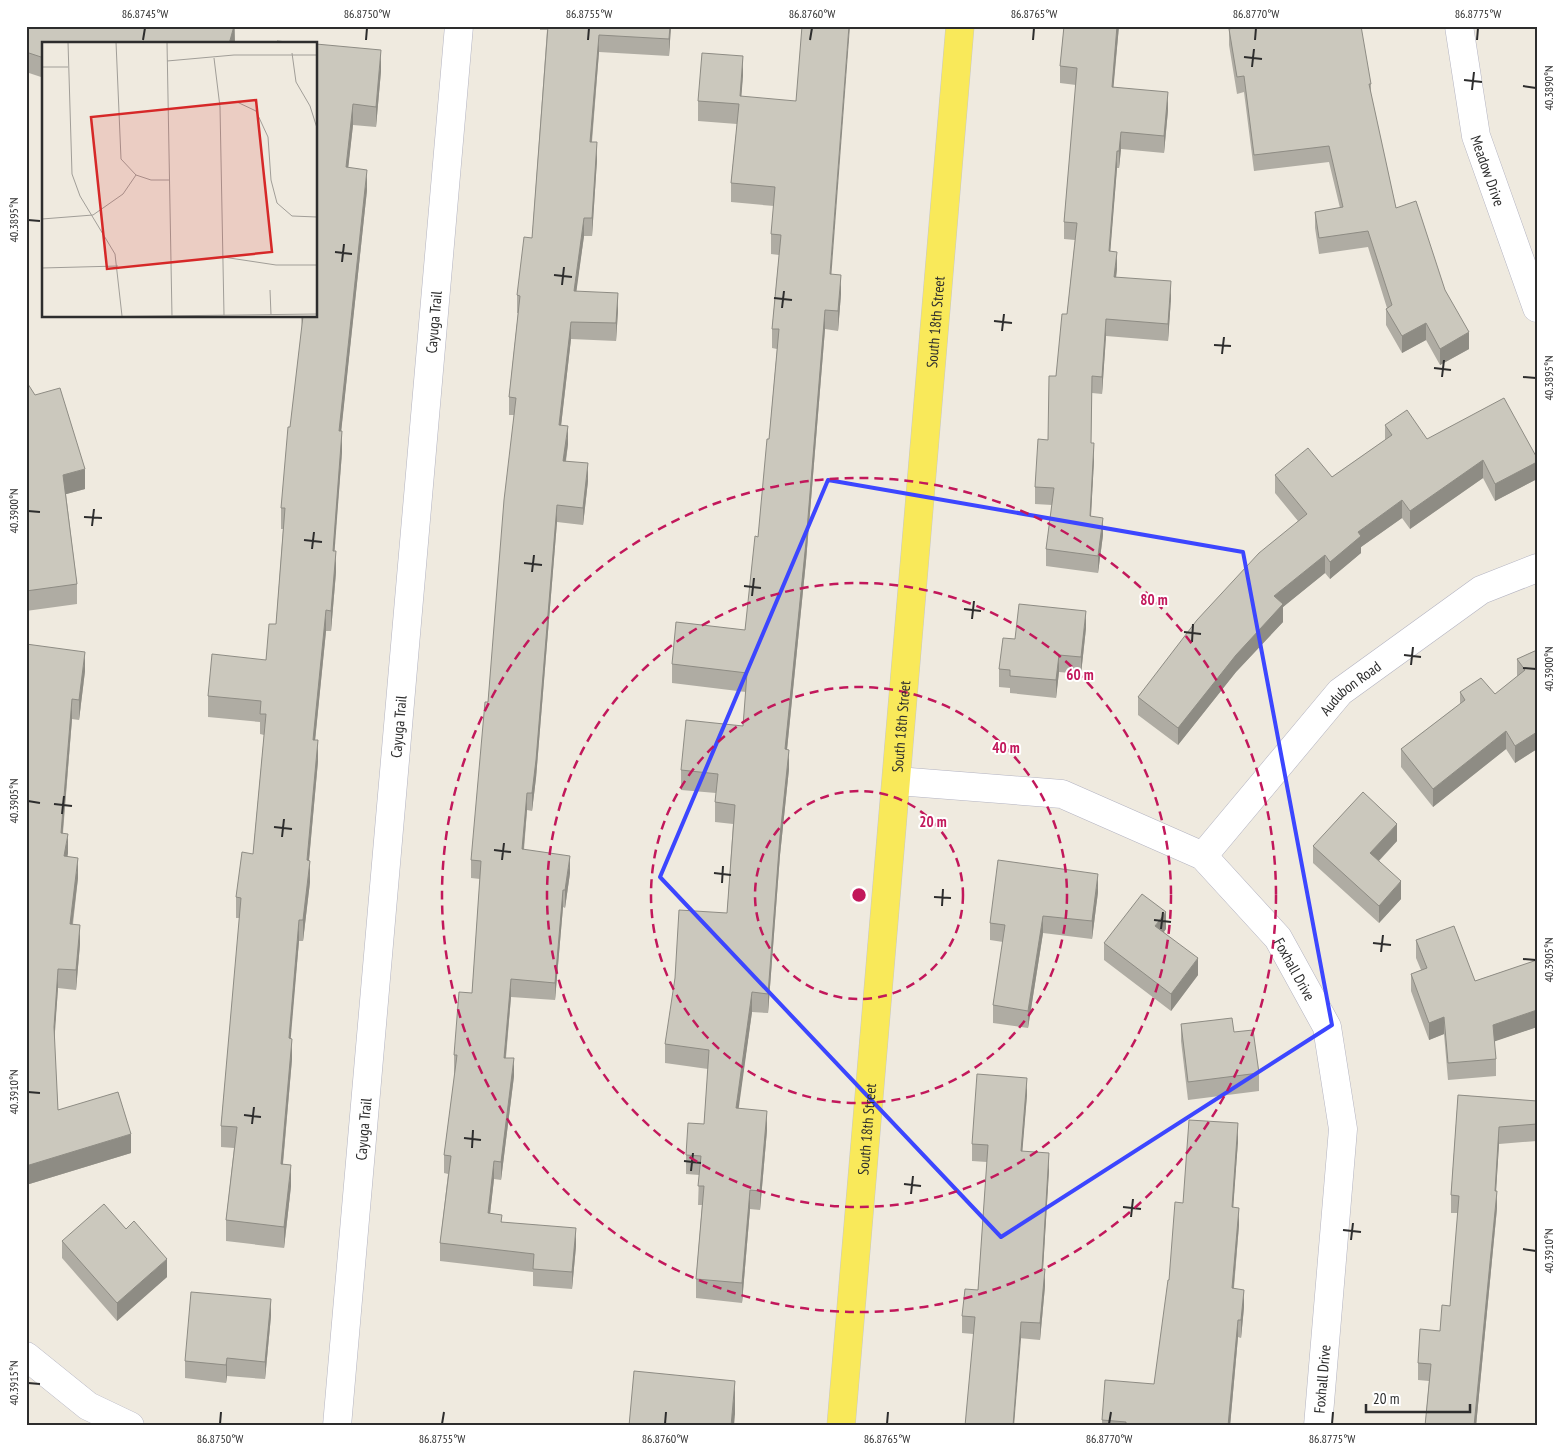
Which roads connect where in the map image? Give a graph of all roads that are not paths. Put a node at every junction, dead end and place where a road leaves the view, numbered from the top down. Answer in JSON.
{"nodes":[{"id":1,"x":459,"y":26,"type":"edge"},
{"id":2,"x":960,"y":26,"type":"edge"},
{"id":3,"x":1459,"y":26,"type":"edge"},
{"id":4,"x":1537,"y":308,"type":"edge"},
{"id":5,"x":1537,"y":568,"type":"edge"},
{"id":6,"x":897,"y":781,"type":"junction"},
{"id":7,"x":1203,"y":856,"type":"junction"},
{"id":8,"x":26,"y":1356,"type":"edge"},
{"id":9,"x":130,"y":1426,"type":"edge"},
{"id":10,"x":337,"y":1426,"type":"edge"},
{"id":11,"x":840,"y":1426,"type":"edge"},
{"id":12,"x":1318,"y":1426,"type":"edge"}],
"edges":[{"from":1,"to":10,"type":"street","name":"Cayuga Trail"},
{"from":2,"to":6,"type":"main road","name":"South 18th Street"},
{"from":3,"to":4,"type":"street","name":"Meadow Drive"},
{"from":5,"to":7,"type":"street","name":"Audubon Road"},
{"from":6,"to":7,"type":"street","name":"Foxhall Drive"},
{"from":6,"to":11,"type":"main road","name":"South 18th Street"},
{"from":7,"to":12,"type":"street","name":"Foxhall Drive"},
{"from":8,"to":9,"type":"street"}]}
